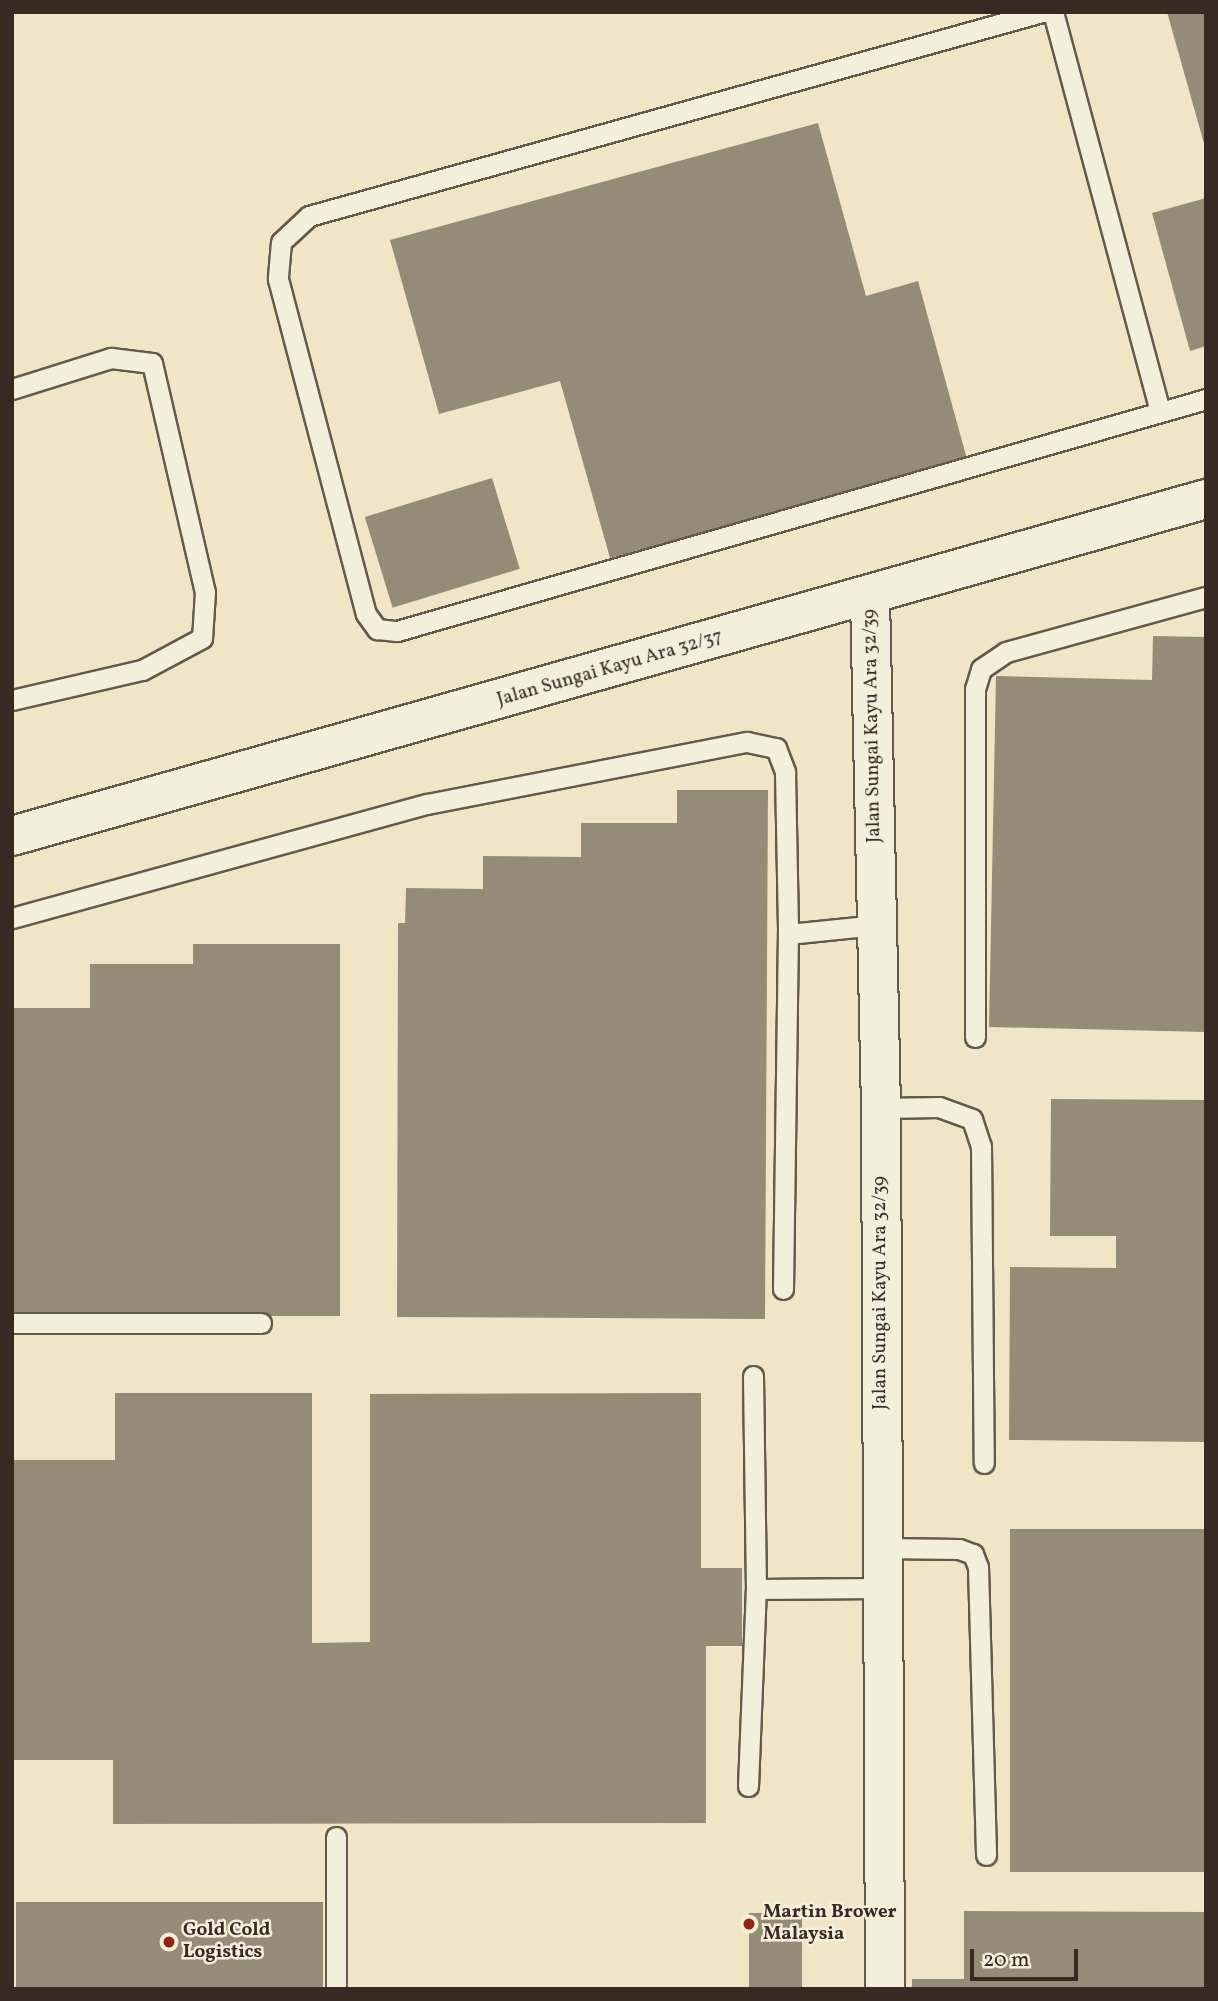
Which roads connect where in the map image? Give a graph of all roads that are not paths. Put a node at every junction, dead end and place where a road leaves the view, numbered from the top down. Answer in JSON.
{"nodes":[{"id":1,"x":1042,"y":12,"type":"edge"},
{"id":2,"x":1053,"y":12,"type":"edge"},
{"id":3,"x":12,"y":389,"type":"edge"},
{"id":4,"x":1206,"y":399,"type":"edge"},
{"id":5,"x":1160,"y":412,"type":"junction"},
{"id":6,"x":1206,"y":499,"type":"edge"},
{"id":7,"x":870,"y":597,"type":"junction"},
{"id":8,"x":1206,"y":597,"type":"edge"},
{"id":9,"x":12,"y":700,"type":"edge"},
{"id":10,"x":12,"y":836,"type":"edge"},
{"id":11,"x":12,"y":918,"type":"edge"},
{"id":12,"x":876,"y":925,"type":"junction"},
{"id":13,"x":788,"y":933,"type":"junction"},
{"id":14,"x":975,"y":1037,"type":"dead end"},
{"id":15,"x":881,"y":1108,"type":"junction"},
{"id":16,"x":783,"y":1289,"type":"dead end"},
{"id":17,"x":12,"y":1323,"type":"edge"},
{"id":18,"x":261,"y":1323,"type":"dead end"},
{"id":19,"x":753,"y":1376,"type":"dead end"},
{"id":20,"x":984,"y":1463,"type":"dead end"},
{"id":21,"x":881,"y":1548,"type":"junction"},
{"id":22,"x":881,"y":1588,"type":"junction"},
{"id":23,"x":757,"y":1589,"type":"junction"},
{"id":24,"x":748,"y":1786,"type":"dead end"},
{"id":25,"x":336,"y":1837,"type":"dead end"},
{"id":26,"x":986,"y":1855,"type":"dead end"},
{"id":27,"x":336,"y":1989,"type":"edge"},
{"id":28,"x":885,"y":1989,"type":"edge"}],
"edges":[{"from":1,"to":5,"type":"lane"},
{"from":2,"to":5,"type":"lane"},
{"from":3,"to":9,"type":"lane"},
{"from":4,"to":5,"type":"lane"},
{"from":6,"to":7,"type":"street","name":"Jalan Sungai Kayu Ara 32/37"},
{"from":7,"to":10,"type":"street","name":"Jalan Sungai Kayu Ara 32/37"},
{"from":7,"to":12,"type":"street","name":"Jalan Sungai Kayu Ara 32/39"},
{"from":8,"to":14,"type":"lane"},
{"from":11,"to":13,"type":"lane"},
{"from":12,"to":13,"type":"lane"},
{"from":12,"to":15,"type":"street","name":"Jalan Sungai Kayu Ara 32/39"},
{"from":13,"to":16,"type":"lane"},
{"from":15,"to":20,"type":"lane"},
{"from":15,"to":21,"type":"street","name":"Jalan Sungai Kayu Ara 32/39"},
{"from":17,"to":18,"type":"lane"},
{"from":19,"to":23,"type":"lane"},
{"from":21,"to":22,"type":"street","name":"Jalan Sungai Kayu Ara 32/39"},
{"from":21,"to":26,"type":"lane"},
{"from":22,"to":23,"type":"lane"},
{"from":22,"to":28,"type":"street","name":"Jalan Sungai Kayu Ara 32/39"},
{"from":23,"to":24,"type":"lane"},
{"from":25,"to":27,"type":"lane"}]}
